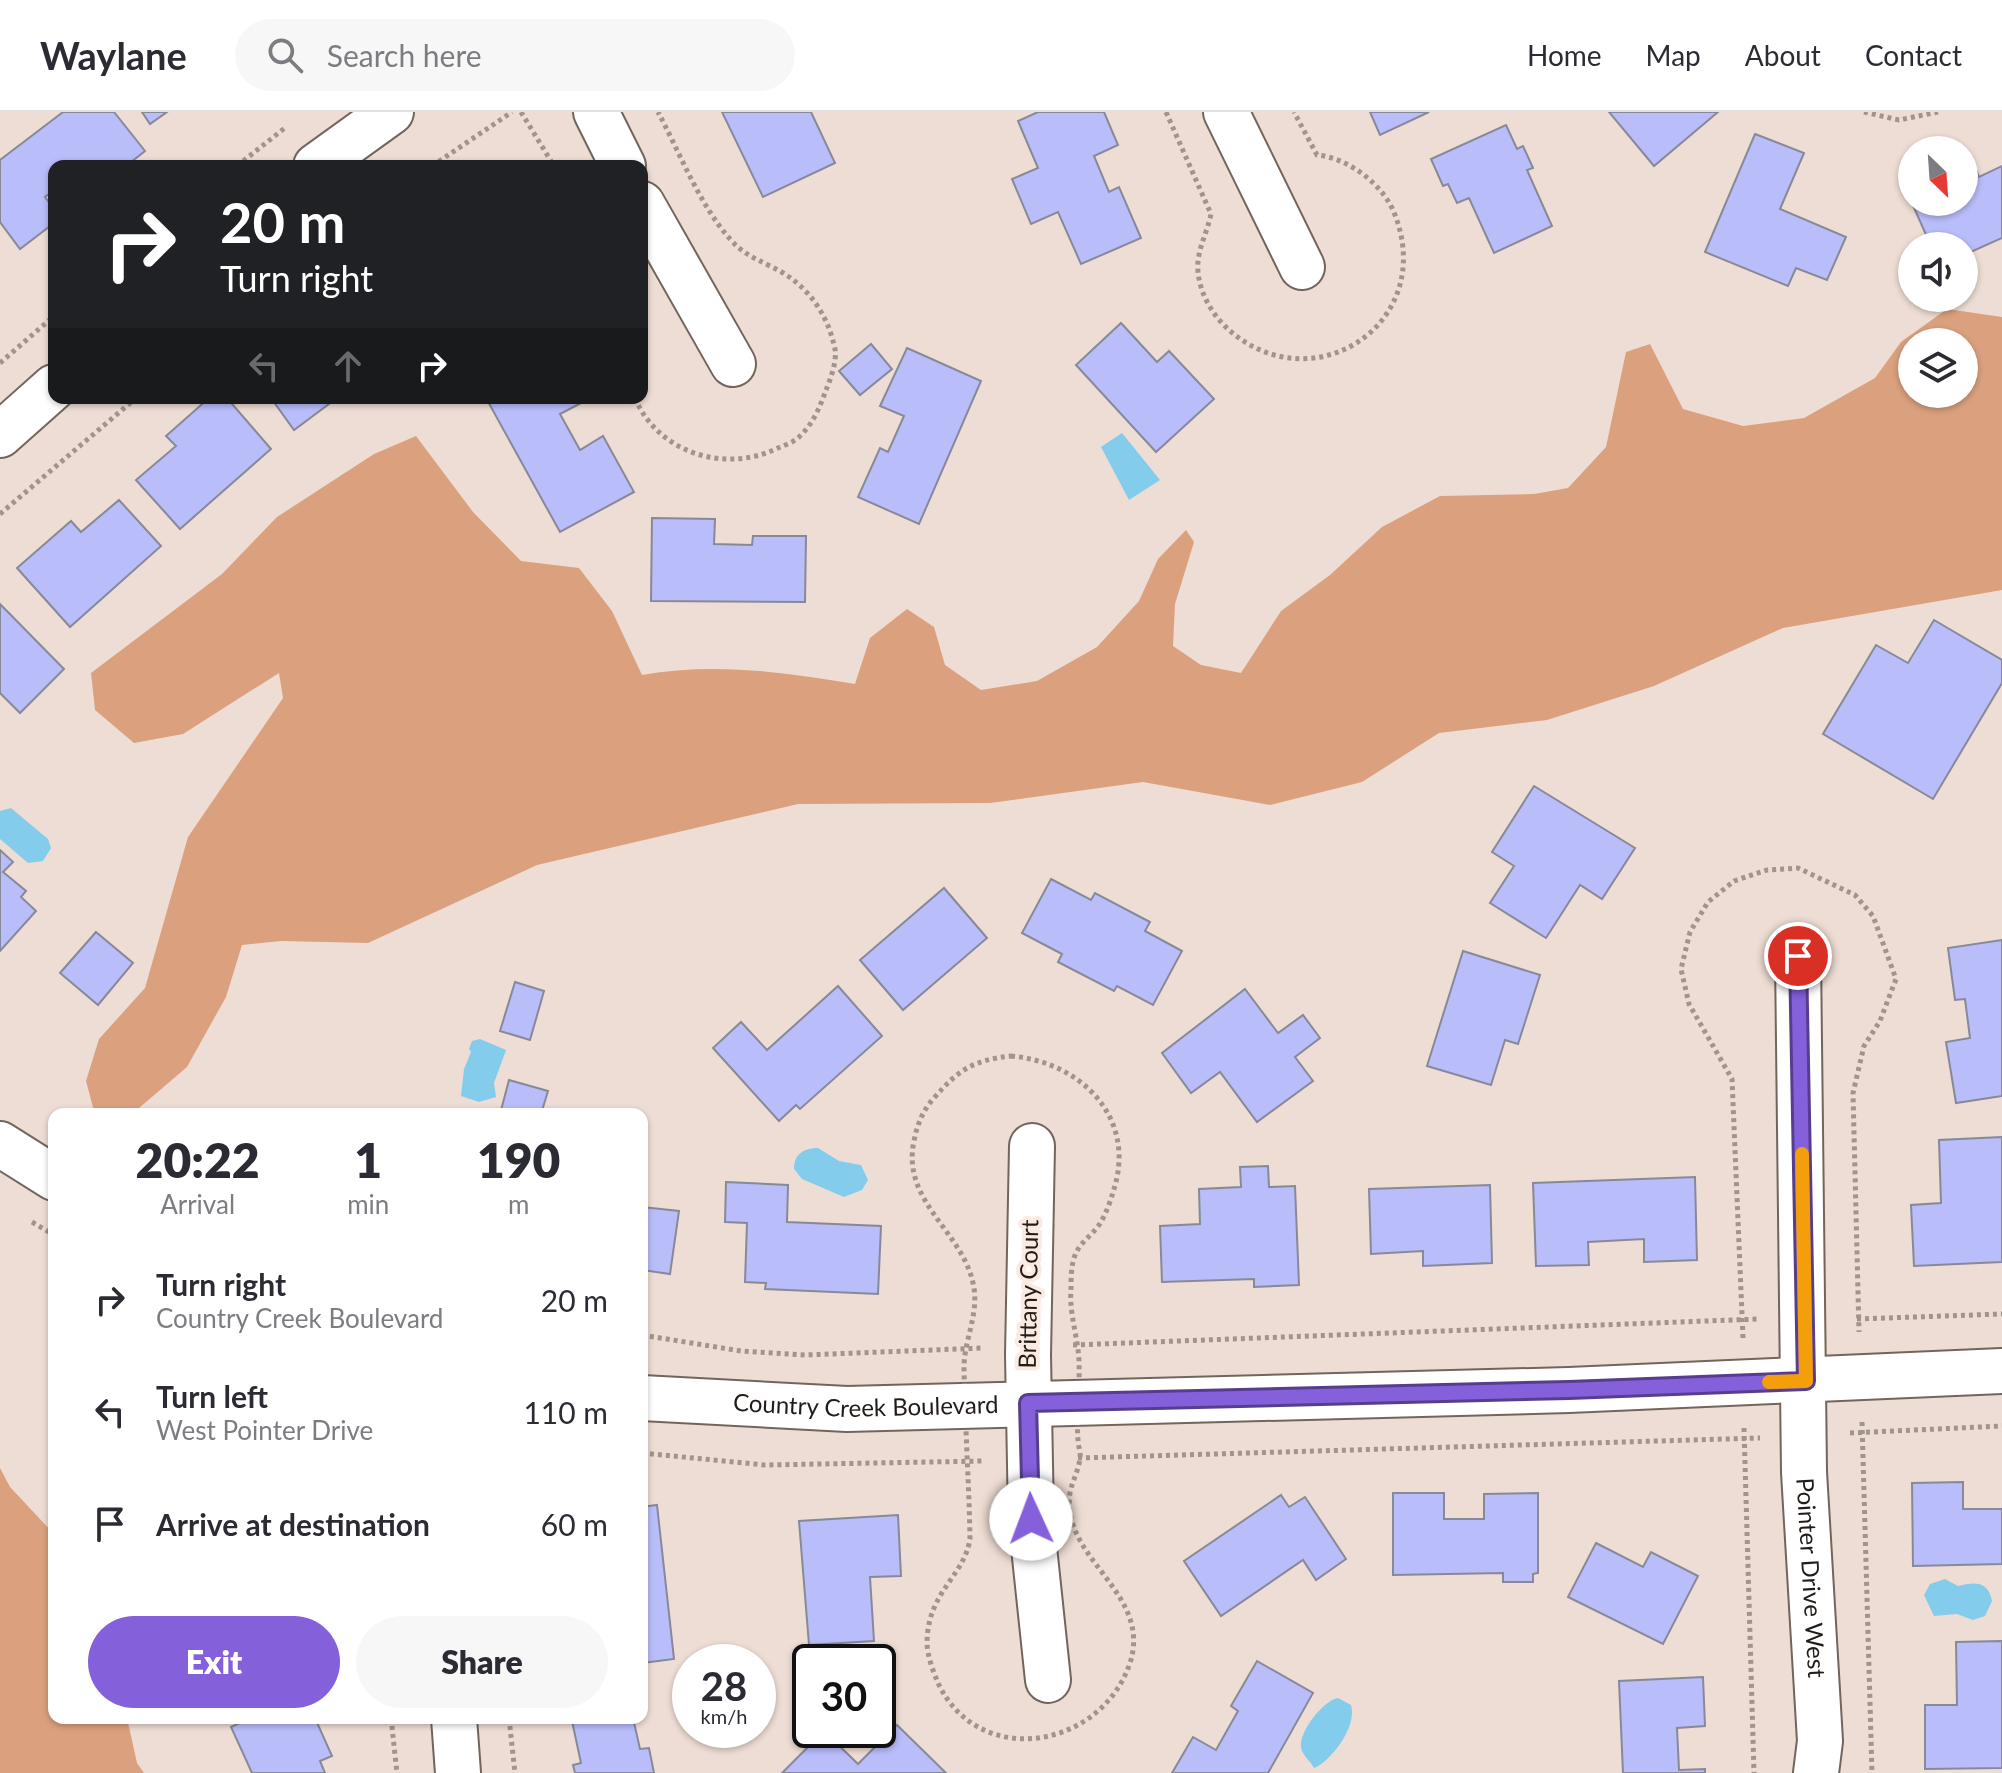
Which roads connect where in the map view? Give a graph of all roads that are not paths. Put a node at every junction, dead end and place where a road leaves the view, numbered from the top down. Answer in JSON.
{"nodes":[{"id":1,"x":391,"y":112,"type":"edge"},
{"id":2,"x":596,"y":112,"type":"edge"},
{"id":3,"x":1226,"y":112,"type":"edge"},
{"id":4,"x":324,"y":160,"type":"edge"},
{"id":5,"x":620,"y":160,"type":"edge"},
{"id":6,"x":648,"y":215,"type":"edge"},
{"id":7,"x":1302,"y":267,"type":"dead end"},
{"id":8,"x":733,"y":364,"type":"dead end"},
{"id":9,"x":48,"y":392,"type":"edge"},
{"id":10,"x":0,"y":435,"type":"edge"},
{"id":11,"x":1798,"y":956,"type":"dead end"},
{"id":12,"x":0,"y":1144,"type":"edge"},
{"id":13,"x":1032,"y":1146,"type":"dead end"},
{"id":14,"x":48,"y":1174,"type":"edge"},
{"id":15,"x":2002,"y":1371,"type":"edge"},
{"id":16,"x":1806,"y":1381,"type":"junction"},
{"id":17,"x":648,"y":1398,"type":"edge"},
{"id":18,"x":1028,"y":1403,"type":"junction"},
{"id":19,"x":1048,"y":1680,"type":"dead end"},
{"id":20,"x":454,"y":1724,"type":"edge"},
{"id":21,"x":458,"y":1773,"type":"edge"},
{"id":22,"x":1816,"y":1773,"type":"edge"}],
"edges":[{"from":1,"to":4,"type":"street"},
{"from":2,"to":5,"type":"street"},
{"from":3,"to":7,"type":"street"},
{"from":6,"to":8,"type":"street"},
{"from":9,"to":10,"type":"street"},
{"from":11,"to":16,"type":"street","name":"Pointer Drive West"},
{"from":12,"to":14,"type":"street"},
{"from":13,"to":18,"type":"street","name":"Brittany Court"},
{"from":15,"to":16,"type":"street","name":"Country Creek Boulevard"},
{"from":16,"to":18,"type":"street","name":"Country Creek Boulevard"},
{"from":16,"to":22,"type":"street","name":"Pointer Drive West"},
{"from":17,"to":18,"type":"street","name":"Country Creek Boulevard"},
{"from":18,"to":19,"type":"street","name":"Brittany Court"},
{"from":20,"to":21,"type":"street"}]}
